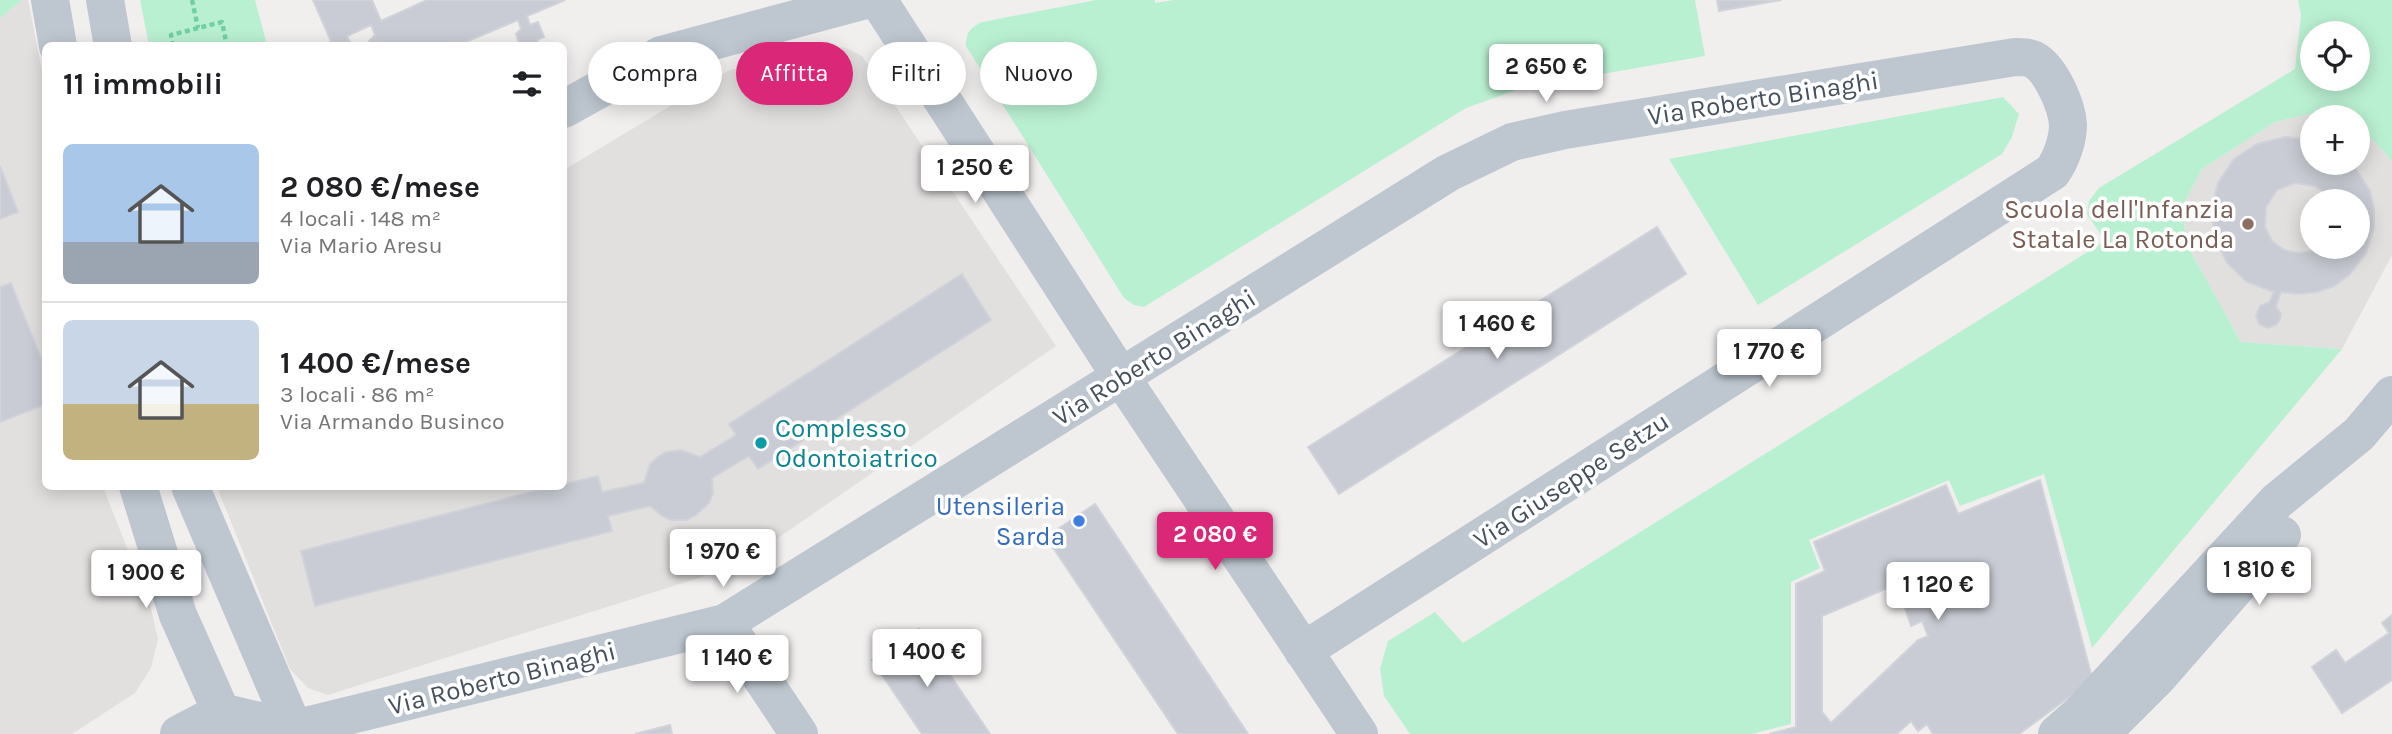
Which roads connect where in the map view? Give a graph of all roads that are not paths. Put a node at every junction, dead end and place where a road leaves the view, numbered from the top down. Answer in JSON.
{"nodes":[{"id":1,"x":50,"y":0,"type":"edge"},
{"id":2,"x":105,"y":0,"type":"edge"},
{"id":3,"x":866,"y":0,"type":"edge"},
{"id":4,"x":878,"y":0,"type":"edge"},
{"id":5,"x":57,"y":42,"type":"edge"},
{"id":6,"x":112,"y":42,"type":"edge"},
{"id":7,"x":2036,"y":61,"type":"joint"},
{"id":8,"x":567,"y":107,"type":"edge"},
{"id":9,"x":1121,"y":377,"type":"junction"},
{"id":10,"x":2392,"y":395,"type":"edge"},
{"id":11,"x":2358,"y":434,"type":"junction"},
{"id":12,"x":139,"y":490,"type":"edge"},
{"id":13,"x":192,"y":490,"type":"edge"},
{"id":14,"x":725,"y":623,"type":"junction"},
{"id":15,"x":1303,"y":650,"type":"junction"},
{"id":16,"x":226,"y":723,"type":"edge"},
{"id":17,"x":295,"y":732,"type":"edge"},
{"id":18,"x":179,"y":734,"type":"edge"},
{"id":19,"x":799,"y":734,"type":"edge"},
{"id":20,"x":1359,"y":734,"type":"edge"},
{"id":21,"x":2057,"y":734,"type":"edge"},
{"id":22,"x":2101,"y":734,"type":"edge"}],
"edges":[{"from":1,"to":5,"type":"street"},
{"from":2,"to":6,"type":"street"},
{"from":3,"to":8,"type":"street"},
{"from":4,"to":9,"type":"street"},
{"from":7,"to":9,"type":"street","name":"Via Roberto Binaghi"},
{"from":7,"to":15,"type":"street","name":"Via Giuseppe Setzu"},
{"from":9,"to":14,"type":"street","name":"Via Roberto Binaghi"},
{"from":9,"to":15,"type":"street"},
{"from":10,"to":11,"type":"street"},
{"from":11,"to":21,"type":"street"},
{"from":11,"to":22,"type":"street"},
{"from":12,"to":16,"type":"street"},
{"from":13,"to":17,"type":"street"},
{"from":14,"to":17,"type":"street","name":"Via Roberto Binaghi"},
{"from":14,"to":19,"type":"street"},
{"from":15,"to":20,"type":"street"},
{"from":16,"to":17,"type":"street"},
{"from":16,"to":18,"type":"street"}]}
